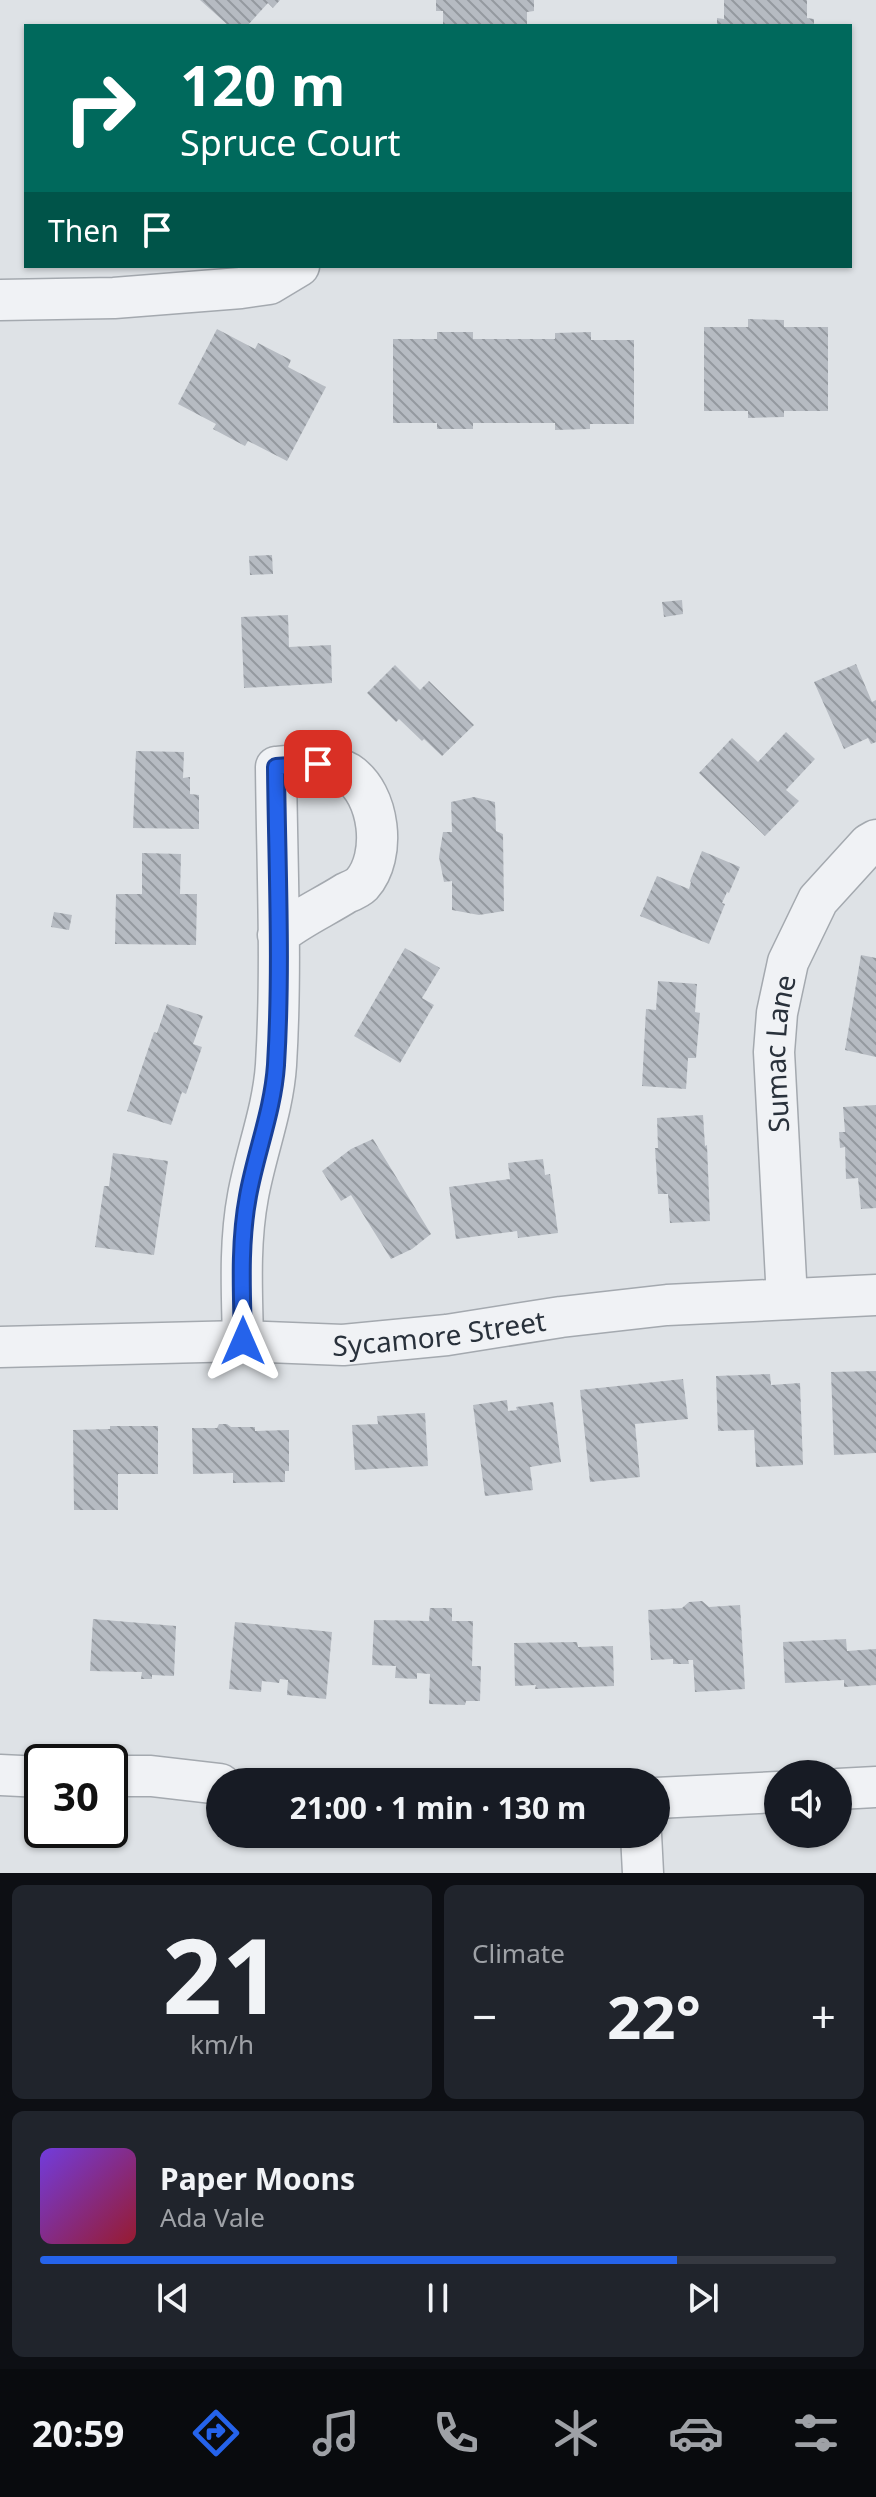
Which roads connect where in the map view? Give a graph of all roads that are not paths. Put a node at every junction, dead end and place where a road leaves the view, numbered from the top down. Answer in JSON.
{"nodes":[{"id":1,"x":296,"y":268,"type":"edge"},
{"id":2,"x":0,"y":300,"type":"edge"},
{"id":3,"x":876,"y":840,"type":"edge"},
{"id":4,"x":278,"y":935,"type":"dead end"},
{"id":5,"x":876,"y":1295,"type":"edge"},
{"id":6,"x":787,"y":1299,"type":"junction"},
{"id":7,"x":243,"y":1341,"type":"junction"},
{"id":8,"x":0,"y":1347,"type":"edge"},
{"id":9,"x":0,"y":1775,"type":"edge"},
{"id":10,"x":24,"y":1776,"type":"edge"},
{"id":11,"x":128,"y":1776,"type":"edge"},
{"id":12,"x":206,"y":1782,"type":"edge"},
{"id":13,"x":876,"y":1787,"type":"edge"},
{"id":14,"x":852,"y":1788,"type":"edge"},
{"id":15,"x":764,"y":1793,"type":"edge"},
{"id":16,"x":670,"y":1797,"type":"edge"},
{"id":17,"x":642,"y":1848,"type":"edge"},
{"id":18,"x":643,"y":1873,"type":"edge"}],
"edges":[{"from":1,"to":2,"type":"street"},
{"from":3,"to":6,"type":"street","name":"Sumac Lane"},
{"from":4,"to":7,"type":"street"},
{"from":5,"to":6,"type":"street","name":"Sycamore Street"},
{"from":6,"to":7,"type":"street","name":"Sycamore Street"},
{"from":7,"to":8,"type":"street","name":"Sycamore Street"},
{"from":9,"to":10,"type":"street"},
{"from":11,"to":12,"type":"street"},
{"from":13,"to":14,"type":"street"},
{"from":15,"to":16,"type":"street"},
{"from":17,"to":18,"type":"street"}]}
